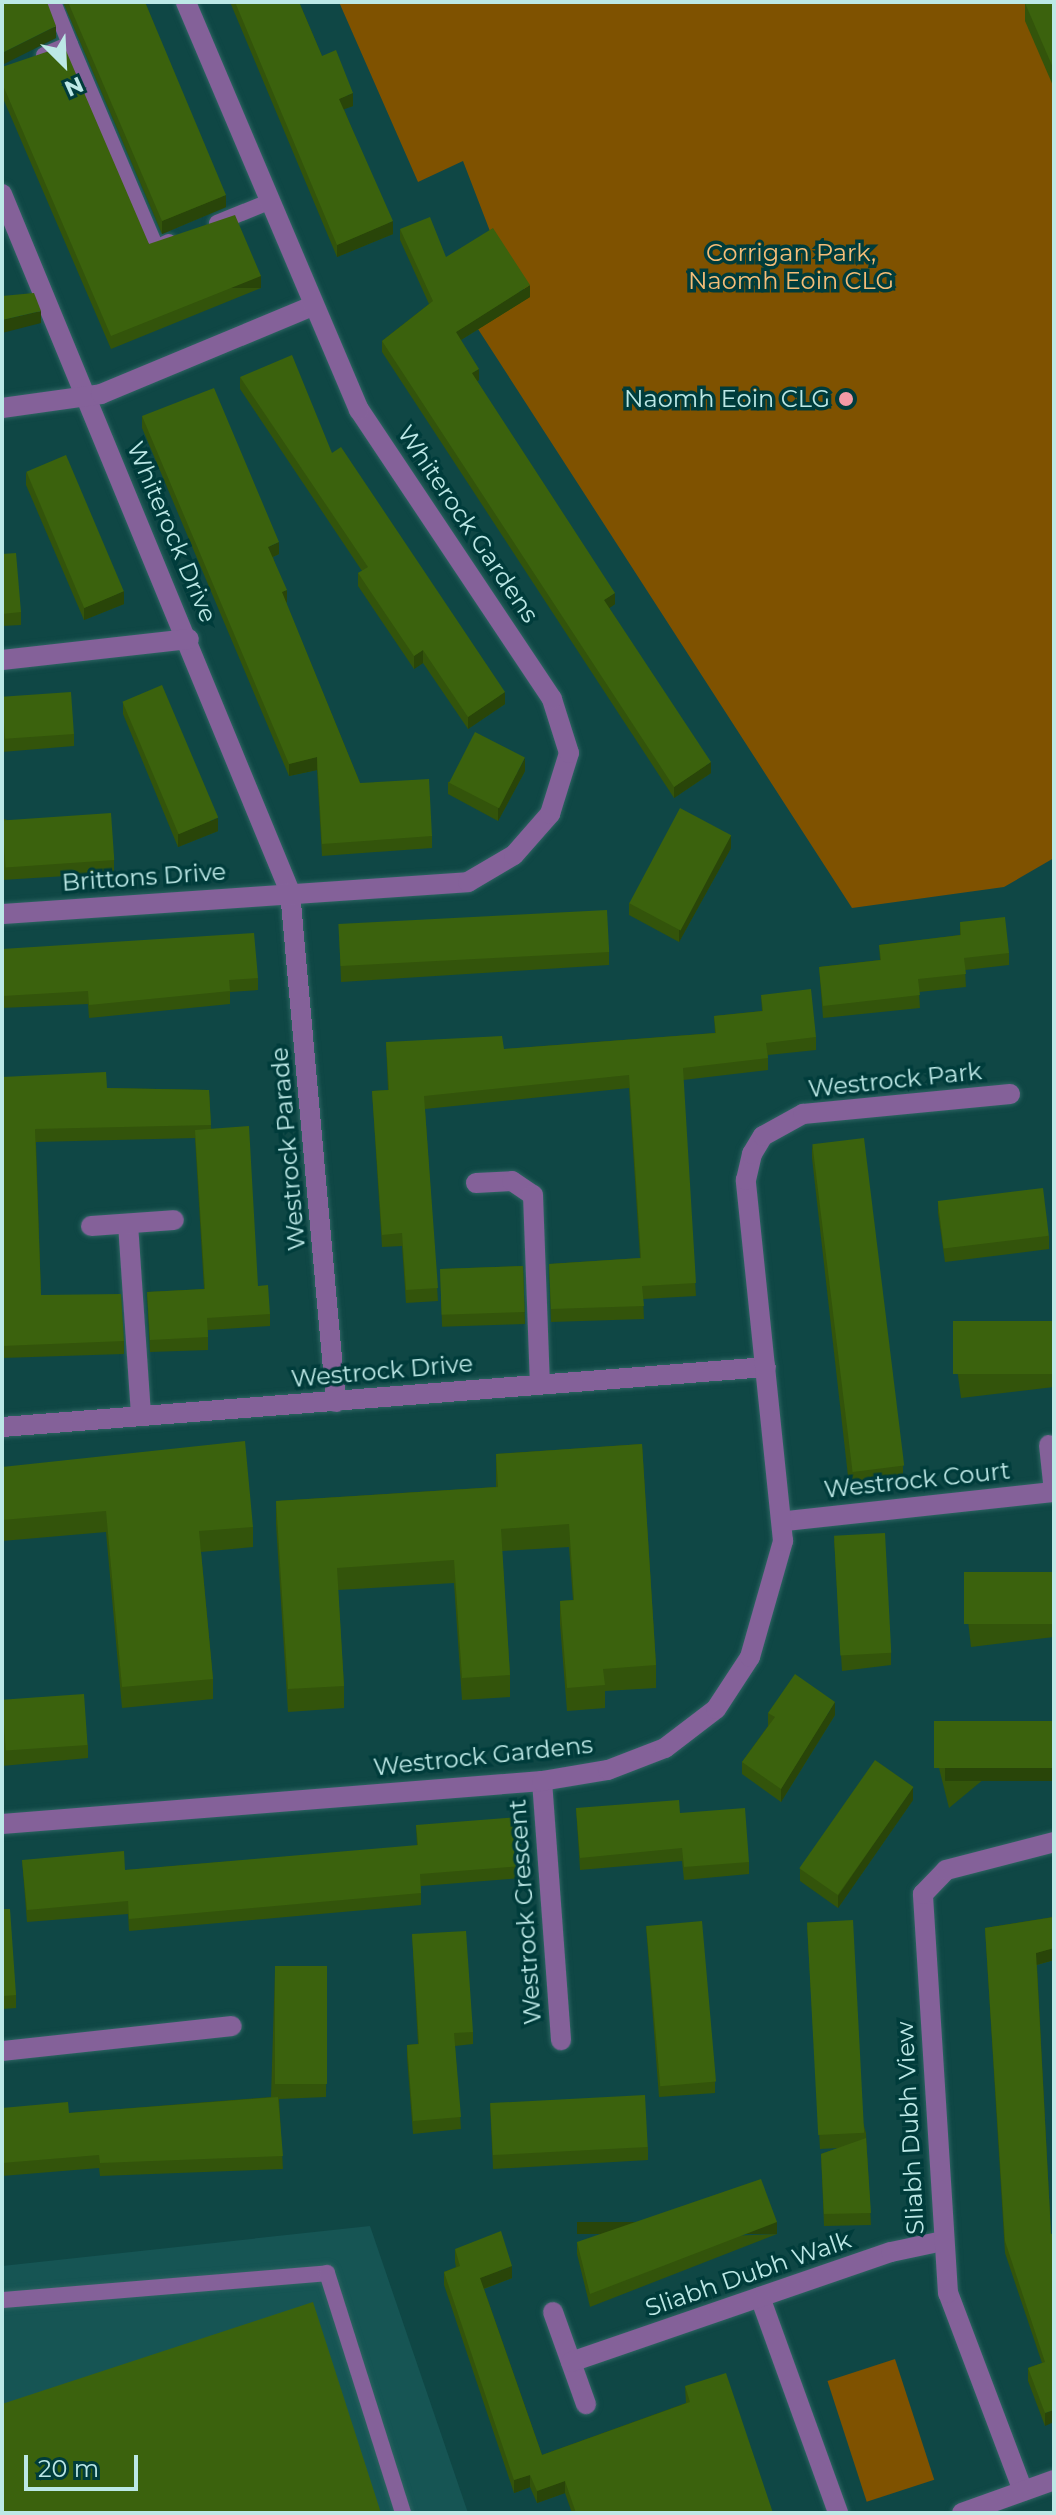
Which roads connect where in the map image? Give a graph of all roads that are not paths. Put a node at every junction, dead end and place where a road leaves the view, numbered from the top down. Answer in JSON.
{"nodes":[{"id":1,"x":53,"y":2,"type":"edge"},
{"id":2,"x":186,"y":2,"type":"edge"},
{"id":3,"x":70,"y":44,"type":"junction"},
{"id":4,"x":29,"y":61,"type":"edge"},
{"id":5,"x":2,"y":194,"type":"edge"},
{"id":6,"x":271,"y":201,"type":"junction"},
{"id":7,"x":312,"y":306,"type":"junction"},
{"id":8,"x":87,"y":398,"type":"junction"},
{"id":9,"x":2,"y":408,"type":"edge"},
{"id":10,"x":189,"y":639,"type":"junction"},
{"id":11,"x":2,"y":660,"type":"edge"},
{"id":12,"x":290,"y":892,"type":"junction"},
{"id":13,"x":2,"y":914,"type":"edge"},
{"id":14,"x":1010,"y":1094,"type":"dead end"},
{"id":15,"x":752,"y":1154,"type":"joint"},
{"id":16,"x":476,"y":1183,"type":"dead end"},
{"id":17,"x":174,"y":1220,"type":"dead end"},
{"id":18,"x":128,"y":1224,"type":"junction"},
{"id":19,"x":91,"y":1226,"type":"dead end"},
{"id":20,"x":766,"y":1367,"type":"junction"},
{"id":21,"x":540,"y":1384,"type":"junction"},
{"id":22,"x":336,"y":1402,"type":"junction"},
{"id":23,"x":141,"y":1415,"type":"junction"},
{"id":24,"x":2,"y":1427,"type":"edge"},
{"id":25,"x":1049,"y":1445,"type":"dead end"},
{"id":26,"x":1054,"y":1492,"type":"edge"},
{"id":27,"x":786,"y":1521,"type":"junction"},
{"id":28,"x":542,"y":1781,"type":"junction"},
{"id":29,"x":2,"y":1824,"type":"edge"},
{"id":30,"x":1054,"y":1842,"type":"edge"},
{"id":31,"x":232,"y":2026,"type":"dead end"},
{"id":32,"x":561,"y":2040,"type":"dead end"},
{"id":33,"x":2,"y":2051,"type":"edge"},
{"id":34,"x":943,"y":2241,"type":"junction"},
{"id":35,"x":760,"y":2297,"type":"junction"},
{"id":36,"x":2,"y":2300,"type":"edge"},
{"id":37,"x":553,"y":2312,"type":"dead end"},
{"id":38,"x":571,"y":2362,"type":"junction"},
{"id":39,"x":586,"y":2404,"type":"dead end"},
{"id":40,"x":1054,"y":2480,"type":"edge"},
{"id":41,"x":1023,"y":2491,"type":"junction"},
{"id":42,"x":403,"y":2513,"type":"edge"},
{"id":43,"x":838,"y":2513,"type":"edge"},
{"id":44,"x":962,"y":2513,"type":"edge"}],
"edges":[{"from":1,"to":3,"type":"lane"},
{"from":2,"to":6,"type":"street","name":"Whiterock Gardens"},
{"from":3,"to":4,"type":"lane"},
{"from":3,"to":6,"type":"lane"},
{"from":5,"to":8,"type":"street","name":"Whiterock Drive"},
{"from":6,"to":7,"type":"street","name":"Whiterock Gardens"},
{"from":7,"to":8,"type":"street"},
{"from":7,"to":12,"type":"street","name":"Whiterock Gardens"},
{"from":8,"to":9,"type":"street"},
{"from":8,"to":10,"type":"street","name":"Whiterock Drive"},
{"from":10,"to":11,"type":"street"},
{"from":10,"to":12,"type":"street","name":"Whiterock Drive"},
{"from":12,"to":13,"type":"street","name":"Brittons Drive"},
{"from":12,"to":22,"type":"street","name":"Westrock Parade"},
{"from":14,"to":15,"type":"street","name":"Westrock Park"},
{"from":15,"to":20,"type":"street","name":"Westrock Gardens"},
{"from":16,"to":21,"type":"street"},
{"from":17,"to":18,"type":"street"},
{"from":18,"to":19,"type":"street"},
{"from":18,"to":23,"type":"street"},
{"from":20,"to":21,"type":"street","name":"Westrock Drive"},
{"from":20,"to":27,"type":"street","name":"Westrock Gardens"},
{"from":21,"to":22,"type":"street","name":"Westrock Drive"},
{"from":22,"to":23,"type":"street","name":"Westrock Drive"},
{"from":23,"to":24,"type":"street","name":"Westrock Drive"},
{"from":25,"to":26,"type":"street","name":"Westrock Court"},
{"from":26,"to":27,"type":"street","name":"Westrock Court"},
{"from":27,"to":28,"type":"street","name":"Westrock Gardens"},
{"from":28,"to":29,"type":"street","name":"Westrock Gardens"},
{"from":28,"to":32,"type":"street","name":"Westrock Crescent"},
{"from":30,"to":34,"type":"street","name":"Sliabh Dubh View"},
{"from":31,"to":33,"type":"street"},
{"from":34,"to":35,"type":"street","name":"Sliabh Dubh Walk"},
{"from":34,"to":41,"type":"street","name":"Sliabh Dubh View"},
{"from":35,"to":38,"type":"street","name":"Sliabh Dubh Walk"},
{"from":35,"to":43,"type":"street"},
{"from":36,"to":42,"type":"lane"},
{"from":37,"to":38,"type":"street"},
{"from":38,"to":39,"type":"street"},
{"from":40,"to":41,"type":"street"},
{"from":41,"to":44,"type":"street"}]}
